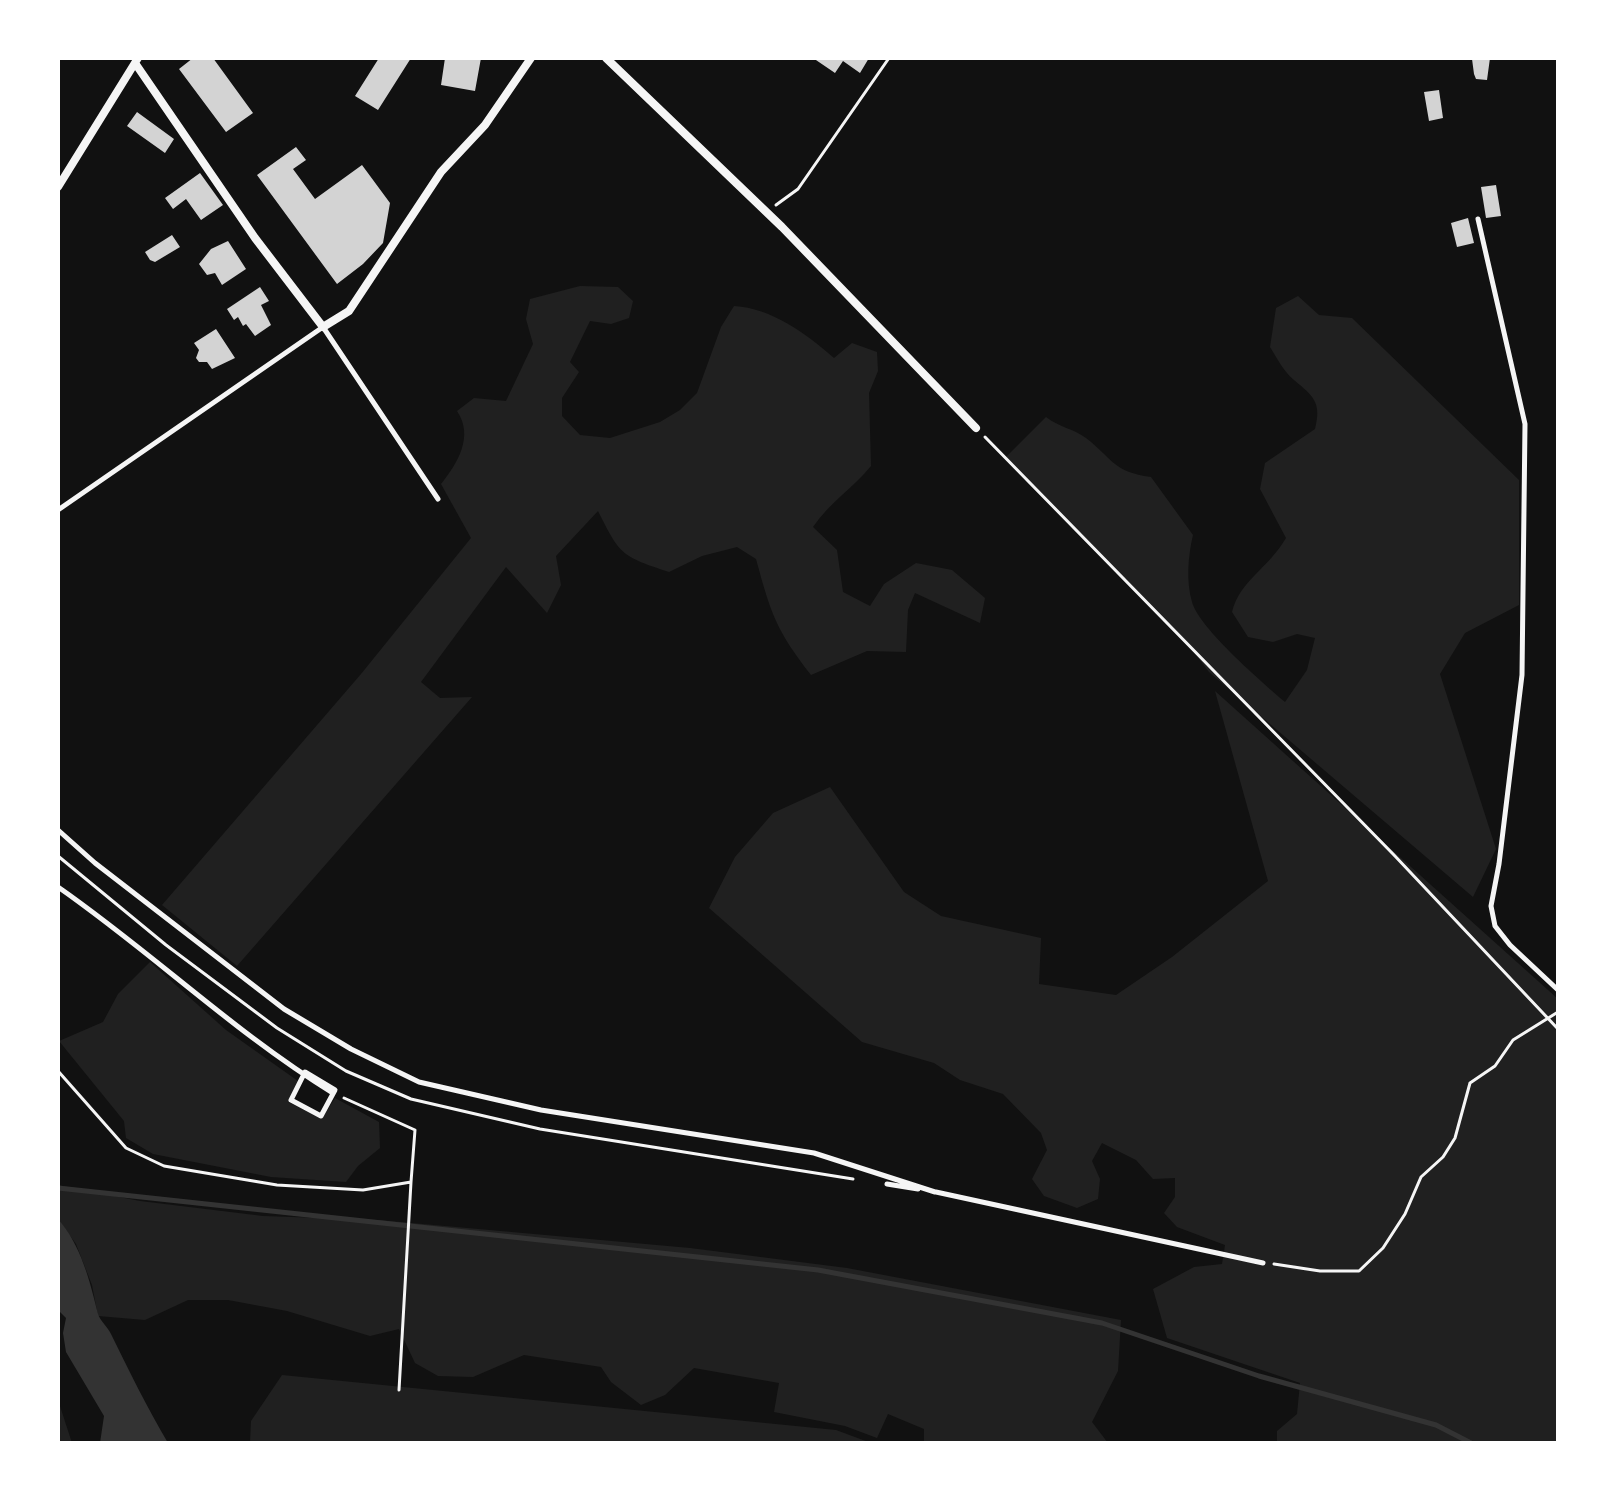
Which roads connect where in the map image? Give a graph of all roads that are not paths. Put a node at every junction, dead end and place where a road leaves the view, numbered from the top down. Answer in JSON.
{"nodes":[{"id":1,"x":531,"y":58,"type":"edge"},
{"id":2,"x":606,"y":58,"type":"edge"},
{"id":3,"x":136,"y":60,"type":"edge"},
{"id":4,"x":58,"y":187,"type":"edge"},
{"id":5,"x":1478,"y":219,"type":"dead end"},
{"id":6,"x":323,"y":327,"type":"junction"},
{"id":7,"x":976,"y":428,"type":"road end"},
{"id":8,"x":438,"y":499,"type":"dead end"},
{"id":9,"x":58,"y":510,"type":"edge"},
{"id":10,"x":58,"y":830,"type":"edge"},
{"id":11,"x":58,"y":887,"type":"edge"},
{"id":12,"x":1558,"y":990,"type":"edge"},
{"id":13,"x":303,"y":1074,"type":"junction"},
{"id":14,"x":1263,"y":1263,"type":"road end"}],
"edges":[{"from":1,"to":6,"type":"street"},
{"from":2,"to":7,"type":"street"},
{"from":3,"to":4,"type":"street"},
{"from":3,"to":6,"type":"street"},
{"from":5,"to":12,"type":"lane"},
{"from":6,"to":8,"type":"lane"},
{"from":6,"to":9,"type":"lane"},
{"from":10,"to":14,"type":"lane"},
{"from":11,"to":13,"type":"lane"},
{"from":13,"to":13,"type":"lane"}]}
